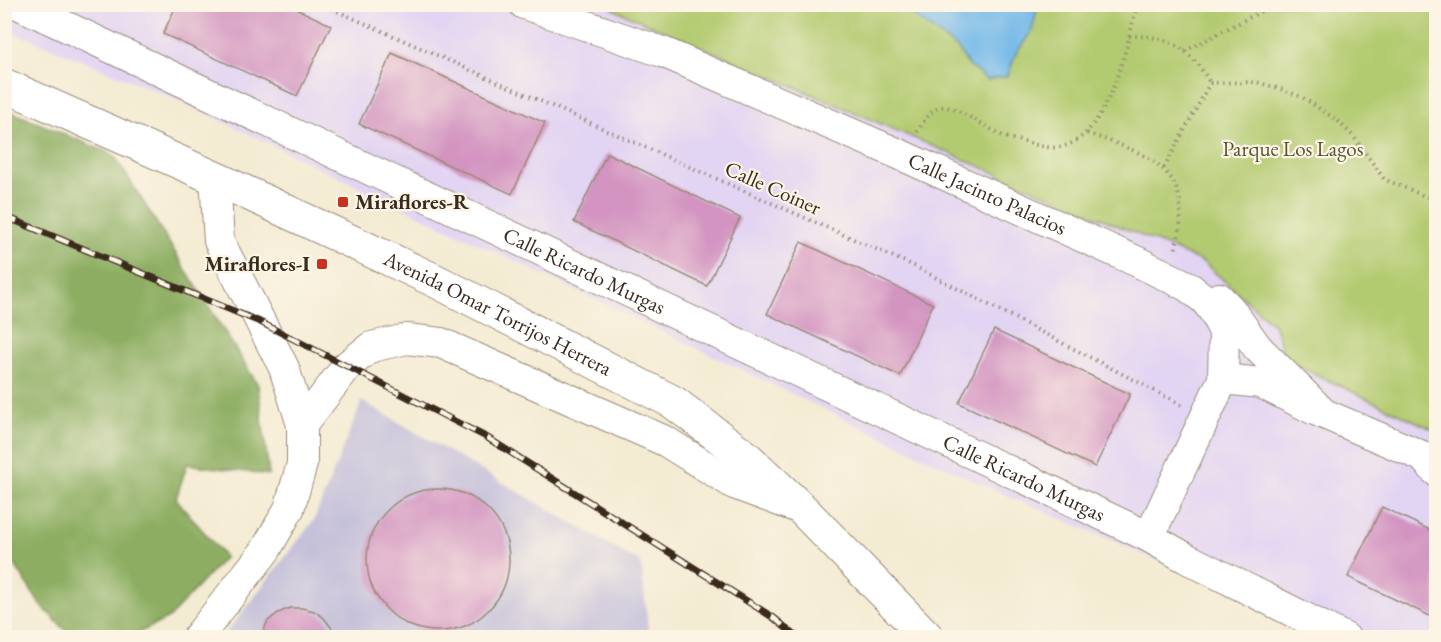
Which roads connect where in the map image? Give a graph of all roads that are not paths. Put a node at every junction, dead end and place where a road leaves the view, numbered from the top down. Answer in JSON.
{"nodes":[{"id":1,"x":18,"y":4,"type":"edge"},
{"id":2,"x":524,"y":4,"type":"edge"},
{"id":3,"x":4,"y":85,"type":"edge"},
{"id":4,"x":214,"y":178,"type":"junction"},
{"id":5,"x":1138,"y":262,"type":"junction"},
{"id":6,"x":1223,"y":379,"type":"junction"},
{"id":7,"x":1323,"y":413,"type":"junction"},
{"id":8,"x":302,"y":425,"type":"junction"},
{"id":9,"x":1437,"y":471,"type":"edge"},
{"id":10,"x":803,"y":510,"type":"junction"},
{"id":11,"x":1149,"y":537,"type":"junction"},
{"id":12,"x":197,"y":638,"type":"edge"},
{"id":13,"x":928,"y":638,"type":"edge"},
{"id":14,"x":1346,"y":638,"type":"edge"}],
"edges":[{"from":1,"to":11,"type":"street","name":"Calle Ricardo Murgas"},
{"from":2,"to":5,"type":"street","name":"Calle Jacinto Palacios"},
{"from":3,"to":4,"type":"main road","name":"Avenida Omar Torrijos Herrera"},
{"from":4,"to":8,"type":"street"},
{"from":4,"to":10,"type":"main road","name":"Avenida Omar Torrijos Herrera"},
{"from":5,"to":6,"type":"street","name":"Calle Jacinto Palacios"},
{"from":5,"to":7,"type":"street"},
{"from":6,"to":7,"type":"street"},
{"from":6,"to":11,"type":"street","name":"Calle Jacinto Palacios"},
{"from":7,"to":9,"type":"street"},
{"from":8,"to":10,"type":"street"},
{"from":8,"to":12,"type":"street"},
{"from":10,"to":13,"type":"main road","name":"Avenida Omar Torrijos Herrera"},
{"from":11,"to":14,"type":"street","name":"Calle Ricardo Murgas"}]}
